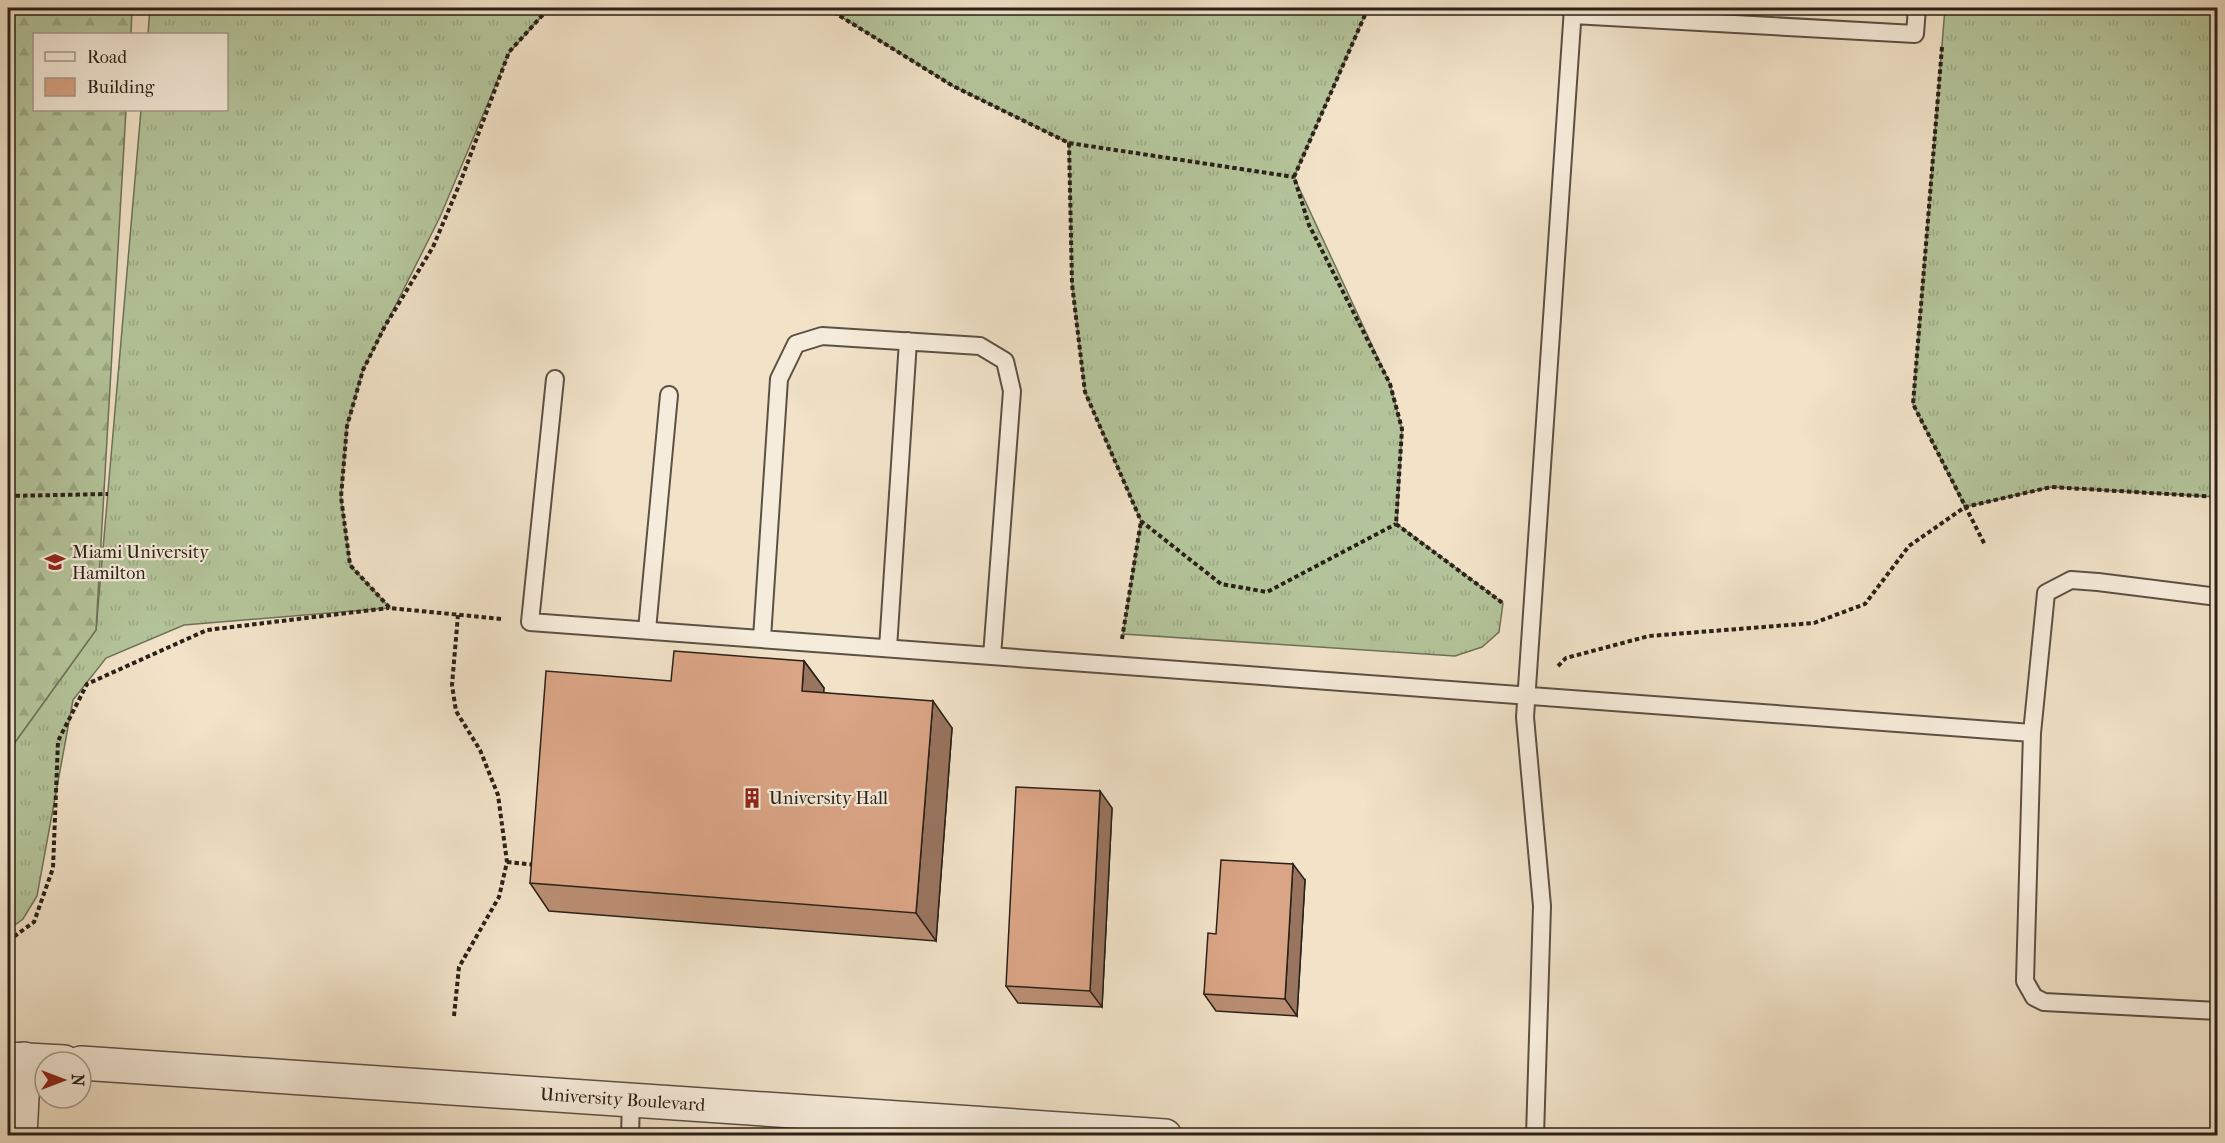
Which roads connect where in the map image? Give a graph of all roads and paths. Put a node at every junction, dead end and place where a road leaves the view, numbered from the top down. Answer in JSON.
{"nodes":[{"id":1,"x":549,"y":8,"type":"edge"},
{"id":2,"x":827,"y":8,"type":"edge"},
{"id":3,"x":1368,"y":8,"type":"edge"},
{"id":4,"x":1917,"y":8,"type":"edge"},
{"id":5,"x":1573,"y":11,"type":"edge"},
{"id":6,"x":1616,"y":12,"type":"edge"},
{"id":7,"x":1942,"y":42,"type":"dead end"},
{"id":8,"x":1069,"y":143,"type":"junction"},
{"id":9,"x":1294,"y":177,"type":"junction"},
{"id":10,"x":908,"y":341,"type":"junction"},
{"id":11,"x":555,"y":379,"type":"dead end"},
{"id":12,"x":669,"y":395,"type":"dead end"},
{"id":13,"x":108,"y":494,"type":"dead end"},
{"id":14,"x":8,"y":496,"type":"edge"},
{"id":15,"x":2217,"y":497,"type":"edge"},
{"id":16,"x":1965,"y":507,"type":"junction"},
{"id":17,"x":1141,"y":521,"type":"junction"},
{"id":18,"x":1396,"y":524,"type":"junction"},
{"id":19,"x":1985,"y":546,"type":"dead end"},
{"id":20,"x":2217,"y":597,"type":"edge"},
{"id":21,"x":390,"y":608,"type":"junction"},
{"id":22,"x":458,"y":615,"type":"junction"},
{"id":23,"x":530,"y":622,"type":"junction"},
{"id":24,"x":1531,"y":624,"type":"junction"},
{"id":25,"x":647,"y":630,"type":"junction"},
{"id":26,"x":762,"y":638,"type":"junction"},
{"id":27,"x":888,"y":648,"type":"junction"},
{"id":28,"x":992,"y":656,"type":"junction"},
{"id":29,"x":1119,"y":665,"type":"junction"},
{"id":30,"x":1527,"y":695,"type":"junction"},
{"id":31,"x":2032,"y":733,"type":"junction"},
{"id":32,"x":507,"y":862,"type":"junction"},
{"id":33,"x":541,"y":866,"type":"edge"},
{"id":34,"x":8,"y":941,"type":"edge"},
{"id":35,"x":2217,"y":1011,"type":"edge"},
{"id":36,"x":454,"y":1016,"type":"dead end"},
{"id":37,"x":16,"y":1059,"type":"edge"},
{"id":38,"x":33,"y":1060,"type":"edge"},
{"id":39,"x":93,"y":1064,"type":"edge"},
{"id":40,"x":631,"y":1100,"type":"junction"},
{"id":41,"x":20,"y":1136,"type":"edge"},
{"id":42,"x":630,"y":1136,"type":"edge"},
{"id":43,"x":1164,"y":1136,"type":"edge"},
{"id":44,"x":1535,"y":1136,"type":"edge"}],
"edges":[{"from":1,"to":21,"type":"path"},
{"from":2,"to":8,"type":"path"},
{"from":3,"to":9,"type":"path"},
{"from":4,"to":6,"type":"lane"},
{"from":5,"to":6,"type":"lane"},
{"from":5,"to":24,"type":"lane"},
{"from":7,"to":16,"type":"path"},
{"from":8,"to":9,"type":"path"},
{"from":8,"to":17,"type":"path"},
{"from":9,"to":18,"type":"path"},
{"from":10,"to":26,"type":"lane"},
{"from":10,"to":27,"type":"lane"},
{"from":10,"to":28,"type":"lane"},
{"from":11,"to":23,"type":"lane"},
{"from":12,"to":25,"type":"lane"},
{"from":13,"to":14,"type":"path"},
{"from":15,"to":16,"type":"path"},
{"from":16,"to":19,"type":"path"},
{"from":16,"to":30,"type":"path"},
{"from":17,"to":18,"type":"path"},
{"from":17,"to":29,"type":"path"},
{"from":18,"to":24,"type":"path"},
{"from":20,"to":31,"type":"lane"},
{"from":21,"to":22,"type":"path"},
{"from":21,"to":34,"type":"path"},
{"from":22,"to":23,"type":"path"},
{"from":22,"to":32,"type":"path"},
{"from":23,"to":25,"type":"lane"},
{"from":24,"to":30,"type":"lane"},
{"from":25,"to":26,"type":"lane"},
{"from":26,"to":27,"type":"lane"},
{"from":27,"to":28,"type":"lane"},
{"from":28,"to":29,"type":"lane"},
{"from":29,"to":30,"type":"lane"},
{"from":30,"to":31,"type":"lane"},
{"from":30,"to":44,"type":"lane"},
{"from":31,"to":35,"type":"lane"},
{"from":32,"to":33,"type":"path"},
{"from":32,"to":36,"type":"path"},
{"from":37,"to":38,"type":"street"},
{"from":37,"to":41,"type":"street"},
{"from":39,"to":40,"type":"street","name":"University Boulevard"},
{"from":40,"to":42,"type":"lane"},
{"from":40,"to":43,"type":"street","name":"University Boulevard"}]}
